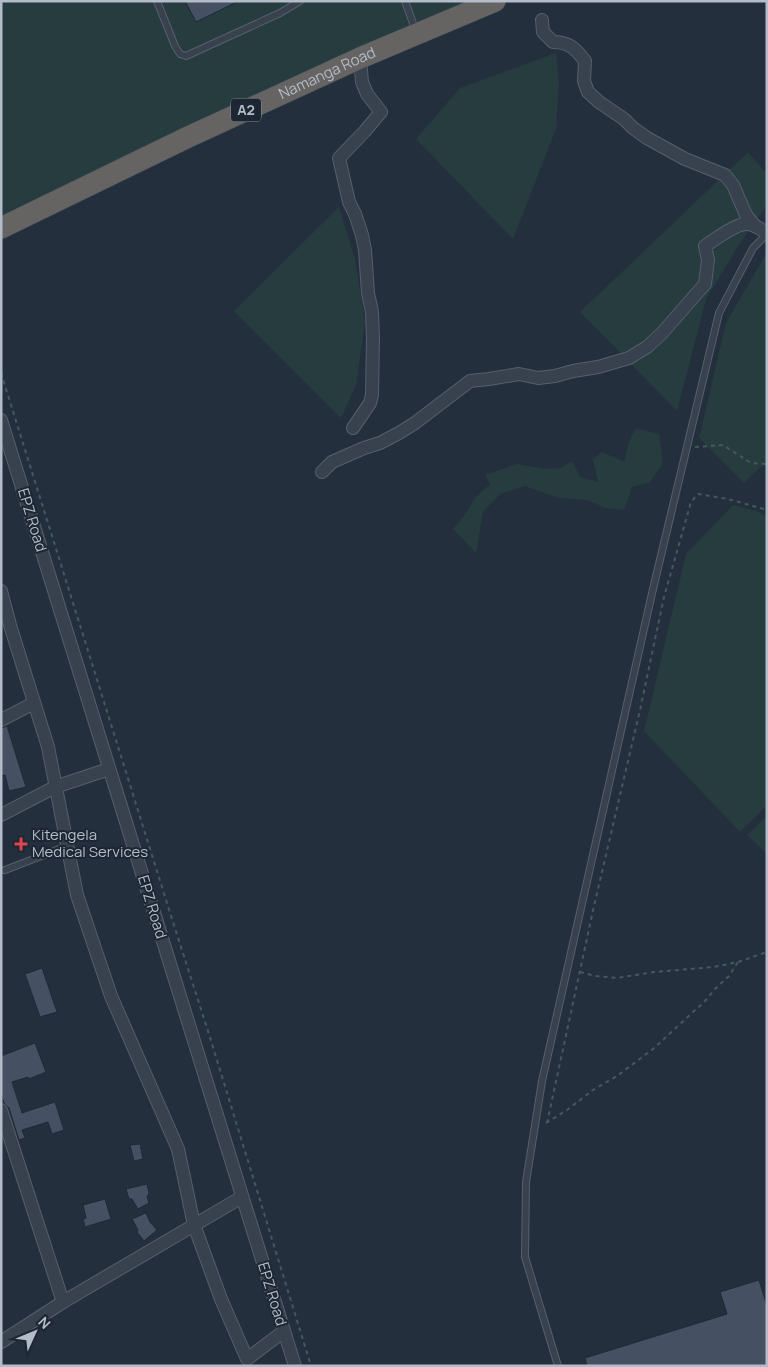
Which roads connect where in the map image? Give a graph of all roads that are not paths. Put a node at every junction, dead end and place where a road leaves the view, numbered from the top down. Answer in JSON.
{"nodes":[{"id":1,"x":157,"y":1,"type":"edge"},
{"id":2,"x":300,"y":1,"type":"edge"},
{"id":3,"x":405,"y":1,"type":"edge"},
{"id":4,"x":495,"y":1,"type":"edge"},
{"id":5,"x":542,"y":20,"type":"dead end"},
{"id":6,"x":417,"y":33,"type":"junction"},
{"id":7,"x":360,"y":58,"type":"junction"},
{"id":8,"x":755,"y":226,"type":"junction"},
{"id":9,"x":1,"y":228,"type":"edge"},
{"id":10,"x":767,"y":234,"type":"edge"},
{"id":11,"x":1,"y":420,"type":"edge"},
{"id":12,"x":353,"y":428,"type":"dead end"},
{"id":13,"x":322,"y":472,"type":"dead end"},
{"id":14,"x":1,"y":591,"type":"edge"},
{"id":15,"x":6,"y":627,"type":"edge"},
{"id":16,"x":34,"y":703,"type":"junction"},
{"id":17,"x":1,"y":720,"type":"edge"},
{"id":18,"x":109,"y":769,"type":"junction"},
{"id":19,"x":55,"y":787,"type":"junction"},
{"id":20,"x":1,"y":815,"type":"edge"},
{"id":21,"x":67,"y":846,"type":"junction"},
{"id":22,"x":4,"y":870,"type":"dead end"},
{"id":23,"x":1,"y":1110,"type":"edge"},
{"id":24,"x":4,"y":1129,"type":"edge"},
{"id":25,"x":242,"y":1197,"type":"junction"},
{"id":26,"x":194,"y":1225,"type":"junction"},
{"id":27,"x":62,"y":1302,"type":"junction"},
{"id":28,"x":284,"y":1330,"type":"junction"},
{"id":29,"x":1,"y":1342,"type":"edge"},
{"id":30,"x":243,"y":1362,"type":"edge"},
{"id":31,"x":295,"y":1366,"type":"edge"},
{"id":32,"x":558,"y":1366,"type":"edge"}],
"edges":[{"from":1,"to":2,"type":"lane"},
{"from":3,"to":6,"type":"lane"},
{"from":4,"to":6,"type":"highway","name":"Namanga Road","number":"A2"},
{"from":5,"to":8,"type":"street"},
{"from":6,"to":7,"type":"highway","name":"Namanga Road","number":"A2"},
{"from":7,"to":9,"type":"highway","name":"Namanga Road","number":"A2"},
{"from":7,"to":12,"type":"street"},
{"from":8,"to":10,"type":"street"},
{"from":8,"to":13,"type":"street"},
{"from":10,"to":32,"type":"lane"},
{"from":11,"to":18,"type":"street","name":"EPZ Road"},
{"from":14,"to":15,"type":"street"},
{"from":15,"to":16,"type":"street"},
{"from":16,"to":17,"type":"street"},
{"from":16,"to":19,"type":"street"},
{"from":18,"to":19,"type":"street"},
{"from":18,"to":25,"type":"street","name":"EPZ Road"},
{"from":19,"to":20,"type":"street"},
{"from":19,"to":21,"type":"street"},
{"from":21,"to":22,"type":"lane"},
{"from":21,"to":26,"type":"street"},
{"from":23,"to":24,"type":"street"},
{"from":24,"to":27,"type":"street"},
{"from":25,"to":26,"type":"street"},
{"from":25,"to":28,"type":"street","name":"EPZ Road"},
{"from":26,"to":27,"type":"street"},
{"from":26,"to":30,"type":"street"},
{"from":27,"to":29,"type":"street"},
{"from":28,"to":30,"type":"street"},
{"from":28,"to":31,"type":"street","name":"EPZ Road"}]}
